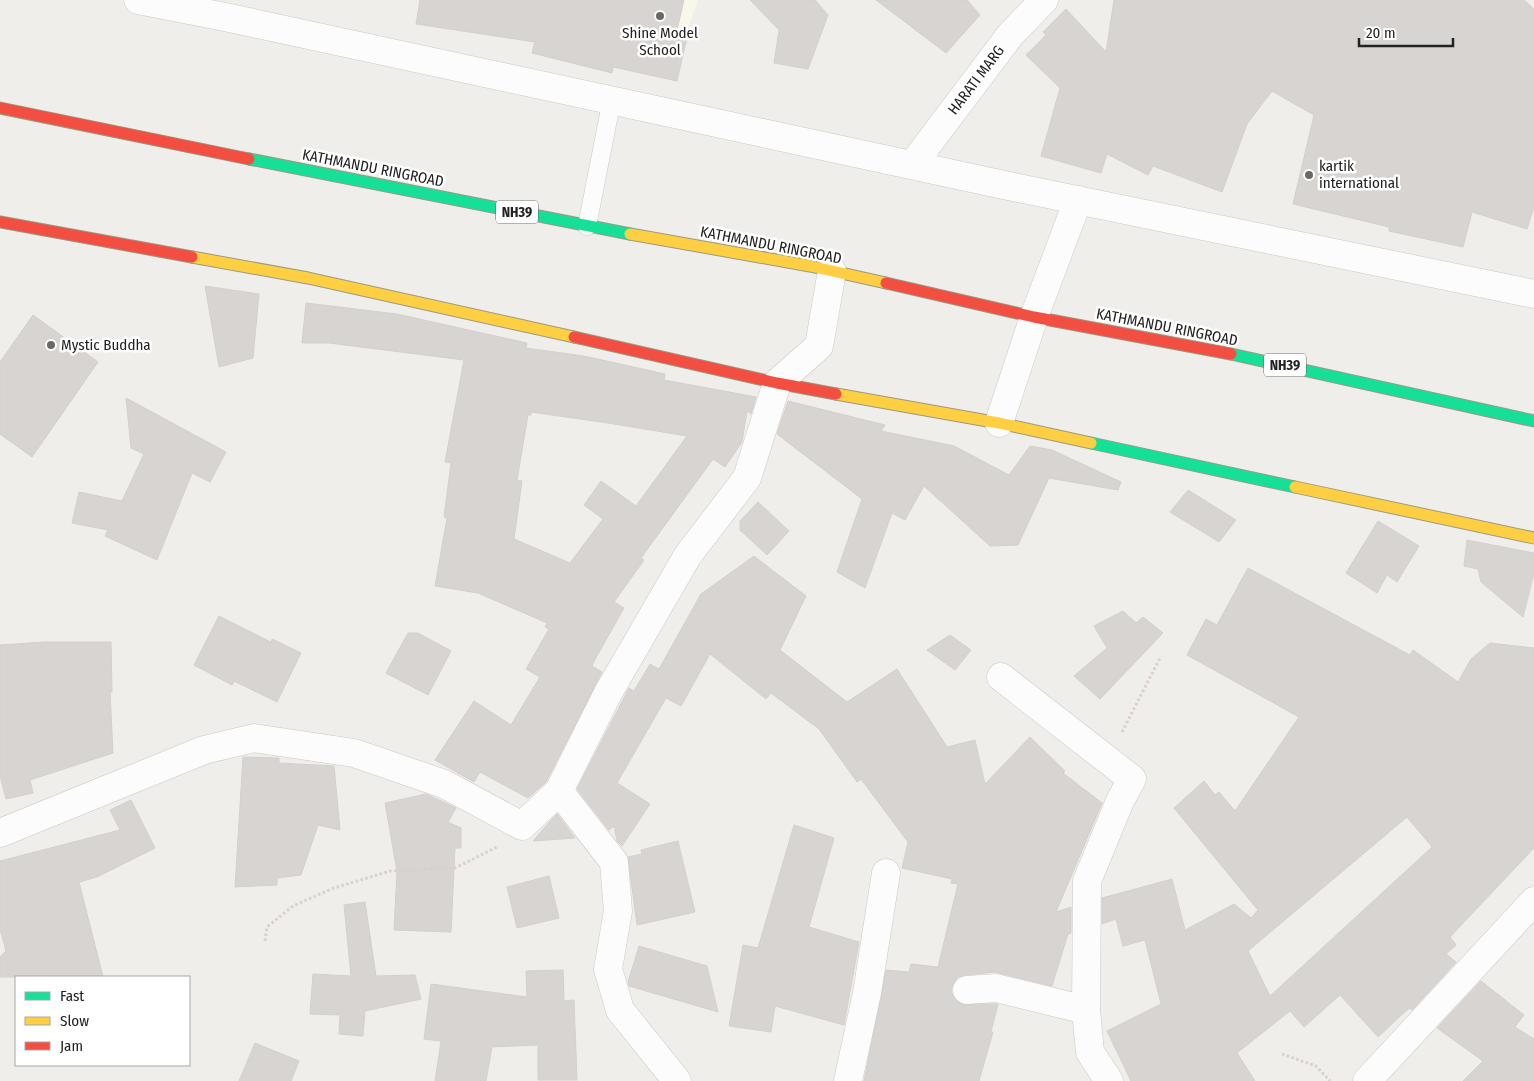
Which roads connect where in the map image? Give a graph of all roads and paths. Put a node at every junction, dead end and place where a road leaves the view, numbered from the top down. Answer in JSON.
{"nodes":[{"id":1,"x":138,"y":0,"type":"edge"},
{"id":2,"x":1044,"y":0,"type":"edge"},
{"id":3,"x":612,"y":99,"type":"junction"},
{"id":4,"x":0,"y":108,"type":"edge"},
{"id":5,"x":912,"y":164,"type":"junction"},
{"id":6,"x":1078,"y":200,"type":"junction"},
{"id":7,"x":0,"y":222,"type":"edge"},
{"id":8,"x":586,"y":226,"type":"junction"},
{"id":9,"x":832,"y":271,"type":"junction"},
{"id":10,"x":1534,"y":294,"type":"edge"},
{"id":11,"x":1034,"y":317,"type":"junction"},
{"id":12,"x":777,"y":384,"type":"junction"},
{"id":13,"x":1534,"y":420,"type":"edge"},
{"id":14,"x":999,"y":424,"type":"junction"},
{"id":15,"x":1534,"y":538,"type":"edge"},
{"id":16,"x":1161,"y":656,"type":"dead end"},
{"id":17,"x":1001,"y":677,"type":"dead end"},
{"id":18,"x":1121,"y":734,"type":"dead end"},
{"id":19,"x":559,"y":791,"type":"junction"},
{"id":20,"x":522,"y":826,"type":"junction"},
{"id":21,"x":0,"y":833,"type":"edge"},
{"id":22,"x":886,"y":874,"type":"dead end"},
{"id":23,"x":1534,"y":901,"type":"edge"},
{"id":24,"x":265,"y":941,"type":"dead end"},
{"id":25,"x":966,"y":990,"type":"dead end"},
{"id":26,"x":1086,"y":1010,"type":"junction"},
{"id":27,"x":1282,"y":1054,"type":"dead end"},
{"id":28,"x":677,"y":1081,"type":"edge"},
{"id":29,"x":848,"y":1081,"type":"edge"},
{"id":30,"x":1110,"y":1081,"type":"edge"},
{"id":31,"x":1330,"y":1081,"type":"edge"},
{"id":32,"x":1367,"y":1081,"type":"edge"}],
"edges":[{"from":1,"to":3,"type":"street"},
{"from":2,"to":5,"type":"street","name":"HARATI MARG"},
{"from":3,"to":5,"type":"street"},
{"from":3,"to":8,"type":"lane"},
{"from":4,"to":8,"type":"main road","name":"KATHMANDU RINGROAD","number":"NH39"},
{"from":5,"to":6,"type":"street"},
{"from":6,"to":10,"type":"street"},
{"from":6,"to":11,"type":"street"},
{"from":7,"to":12,"type":"main road"},
{"from":8,"to":9,"type":"main road","name":"KATHMANDU RINGROAD","number":"NH39"},
{"from":9,"to":11,"type":"main road","name":"KATHMANDU RINGROAD","number":"NH39"},
{"from":9,"to":12,"type":"street"},
{"from":11,"to":13,"type":"main road","name":"KATHMANDU RINGROAD","number":"NH39"},
{"from":11,"to":14,"type":"street"},
{"from":12,"to":14,"type":"main road"},
{"from":12,"to":19,"type":"street"},
{"from":14,"to":15,"type":"main road"},
{"from":16,"to":18,"type":"path"},
{"from":17,"to":26,"type":"street"},
{"from":19,"to":20,"type":"street"},
{"from":19,"to":28,"type":"street"},
{"from":20,"to":21,"type":"street"},
{"from":20,"to":24,"type":"path"},
{"from":22,"to":29,"type":"street"},
{"from":23,"to":32,"type":"street"},
{"from":25,"to":26,"type":"street"},
{"from":26,"to":30,"type":"street"},
{"from":27,"to":31,"type":"path"}]}
